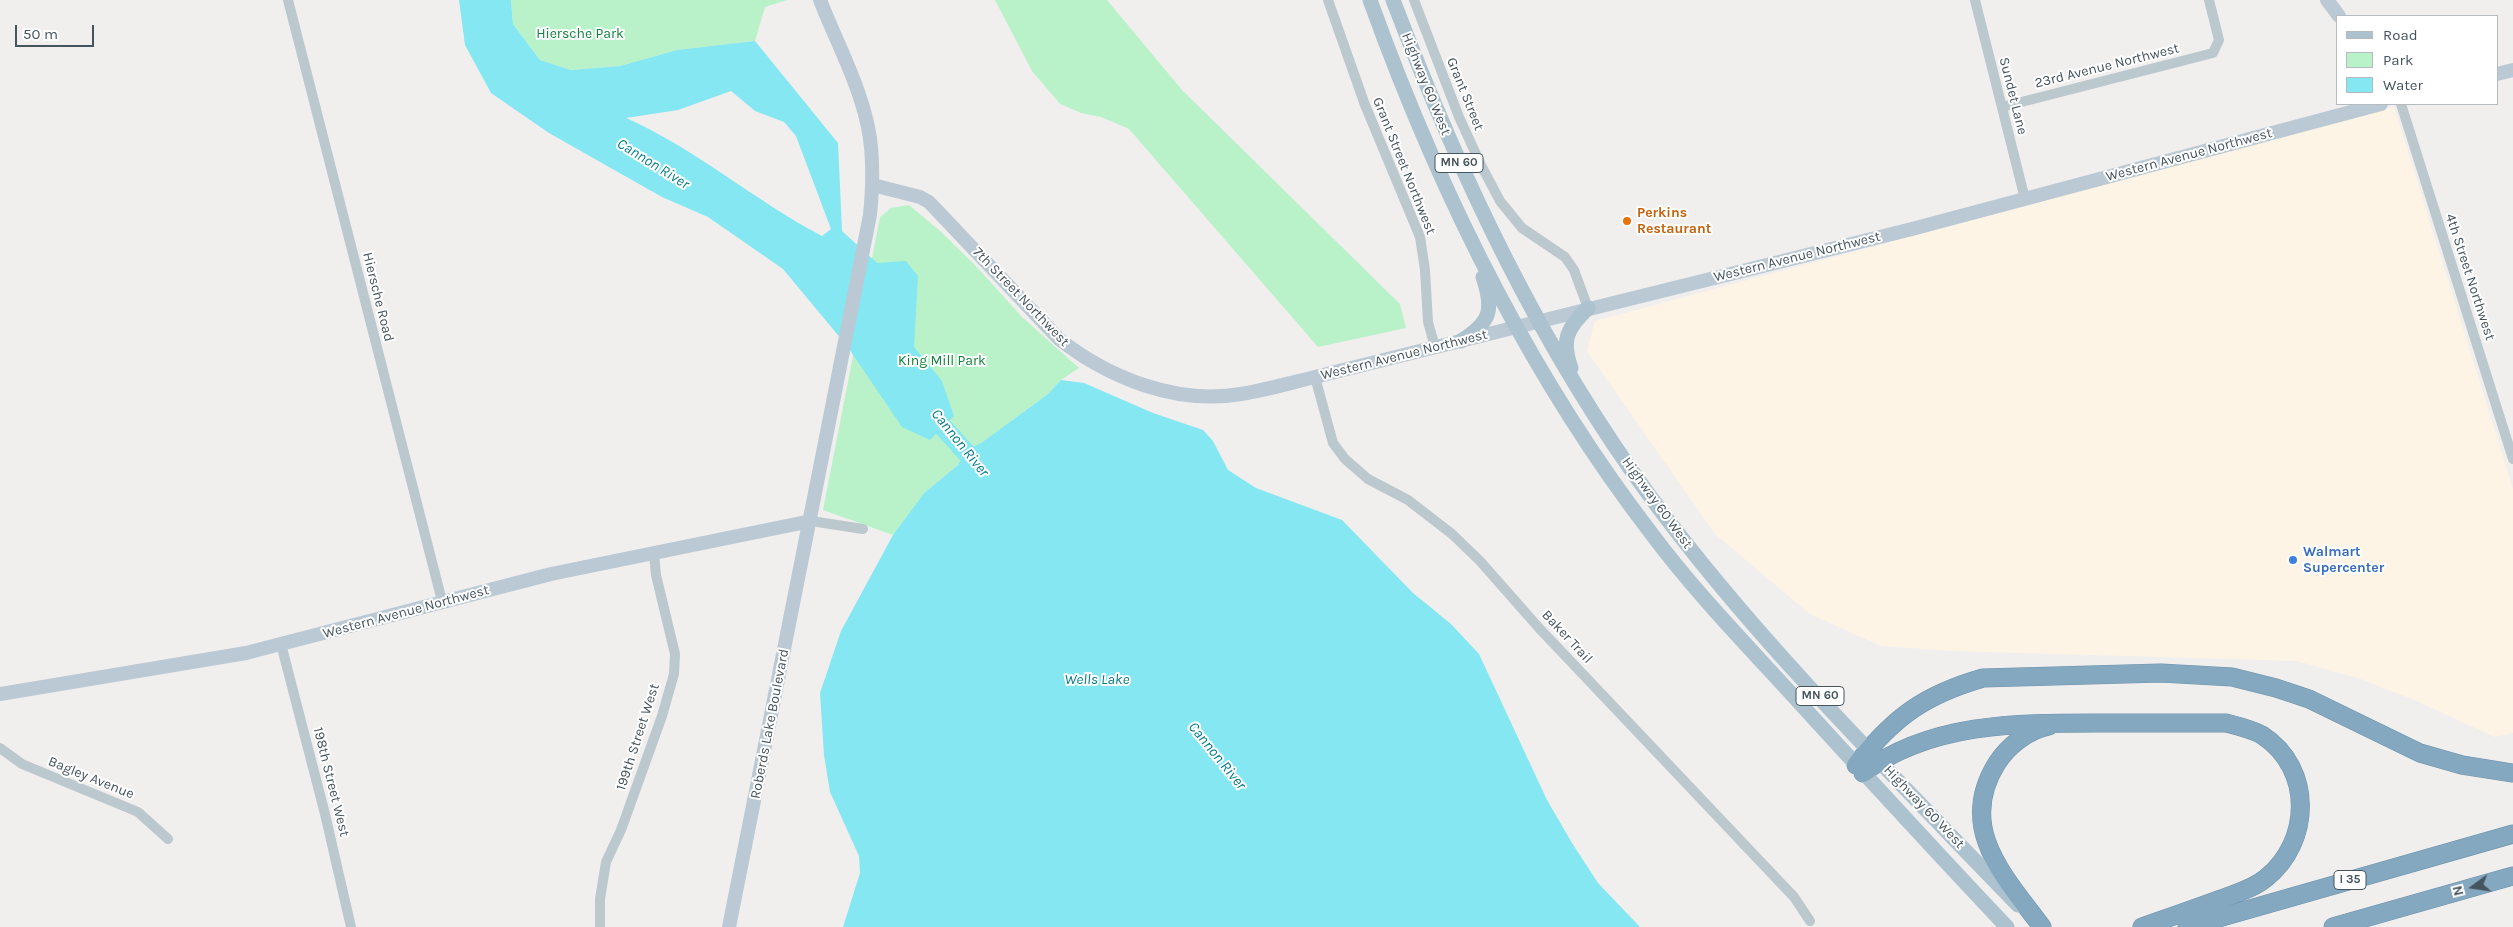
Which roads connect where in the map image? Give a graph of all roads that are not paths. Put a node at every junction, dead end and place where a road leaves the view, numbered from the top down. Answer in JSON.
{"nodes":[{"id":1,"x":288,"y":0,"type":"edge"},
{"id":2,"x":820,"y":0,"type":"edge"},
{"id":3,"x":1328,"y":0,"type":"edge"},
{"id":4,"x":1370,"y":0,"type":"edge"},
{"id":5,"x":1393,"y":0,"type":"edge"},
{"id":6,"x":1414,"y":0,"type":"edge"},
{"id":7,"x":1975,"y":0,"type":"edge"},
{"id":8,"x":2209,"y":0,"type":"edge"},
{"id":9,"x":2327,"y":0,"type":"edge"},
{"id":10,"x":2338,"y":15,"type":"edge"},
{"id":11,"x":2513,"y":70,"type":"edge"},
{"id":12,"x":2498,"y":74,"type":"edge"},
{"id":13,"x":2377,"y":105,"type":"edge"},
{"id":14,"x":2401,"y":105,"type":"edge"},
{"id":15,"x":2002,"y":107,"type":"junction"},
{"id":16,"x":873,"y":185,"type":"junction"},
{"id":17,"x":2025,"y":199,"type":"junction"},
{"id":18,"x":1472,"y":242,"type":"junction"},
{"id":19,"x":1588,"y":308,"type":"junction"},
{"id":20,"x":1538,"y":322,"type":"junction"},
{"id":21,"x":1516,"y":327,"type":"junction"},
{"id":22,"x":1461,"y":341,"type":"junction"},
{"id":23,"x":1435,"y":347,"type":"junction"},
{"id":24,"x":1315,"y":377,"type":"junction"},
{"id":25,"x":1580,"y":390,"type":"junction"},
{"id":26,"x":1210,"y":396,"type":"joint"},
{"id":27,"x":2513,"y":459,"type":"edge"},
{"id":28,"x":811,"y":521,"type":"junction"},
{"id":29,"x":863,"y":529,"type":"dead end"},
{"id":30,"x":654,"y":554,"type":"junction"},
{"id":31,"x":442,"y":602,"type":"junction"},
{"id":32,"x":282,"y":644,"type":"junction"},
{"id":33,"x":0,"y":694,"type":"edge"},
{"id":34,"x":2069,"y":723,"type":"junction"},
{"id":35,"x":0,"y":748,"type":"edge"},
{"id":36,"x":1874,"y":755,"type":"junction"},
{"id":37,"x":1860,"y":769,"type":"junction"},
{"id":38,"x":2513,"y":773,"type":"edge"},
{"id":39,"x":2513,"y":834,"type":"edge"},
{"id":40,"x":168,"y":839,"type":"dead end"},
{"id":41,"x":2513,"y":876,"type":"edge"},
{"id":42,"x":1810,"y":921,"type":"dead end"},
{"id":43,"x":351,"y":927,"type":"edge"},
{"id":44,"x":600,"y":927,"type":"edge"},
{"id":45,"x":729,"y":927,"type":"edge"},
{"id":46,"x":2007,"y":927,"type":"edge"},
{"id":47,"x":2038,"y":927,"type":"edge"},
{"id":48,"x":2042,"y":927,"type":"edge"},
{"id":49,"x":2142,"y":927,"type":"edge"},
{"id":50,"x":2187,"y":927,"type":"edge"},
{"id":51,"x":2333,"y":927,"type":"edge"}],
"edges":[{"from":1,"to":31,"type":"street","name":"Hiersche Road"},
{"from":2,"to":16,"type":"street"},
{"from":3,"to":23,"type":"street","name":"Grant Street Northwest"},
{"from":4,"to":18,"type":"main road","name":"Highway 60 West","number":"MN 60"},
{"from":5,"to":20,"type":"main road","name":"Highway 60 West","number":"MN 60"},
{"from":6,"to":19,"type":"street","name":"Grant Street"},
{"from":7,"to":15,"type":"street","name":"Sundet Lane"},
{"from":8,"to":15,"type":"street","name":"23rd Avenue Northwest"},
{"from":9,"to":10,"type":"street"},
{"from":11,"to":12,"type":"street"},
{"from":13,"to":17,"type":"street","name":"Western Avenue Northwest"},
{"from":14,"to":27,"type":"street","name":"4th Street Northwest"},
{"from":15,"to":17,"type":"street","name":"Sundet Lane"},
{"from":16,"to":26,"type":"street","name":"7th Street Northwest"},
{"from":16,"to":28,"type":"street"},
{"from":17,"to":19,"type":"street","name":"Western Avenue Northwest"},
{"from":18,"to":21,"type":"main road","name":"Highway 60 West","number":"MN 60"},
{"from":18,"to":22,"type":"main road"},
{"from":19,"to":20,"type":"street","name":"Western Avenue Northwest"},
{"from":19,"to":25,"type":"main road"},
{"from":20,"to":21,"type":"street","name":"Western Avenue Northwest"},
{"from":20,"to":25,"type":"main road","name":"Highway 60 West","number":"MN 60"},
{"from":21,"to":22,"type":"street","name":"Western Avenue Northwest"},
{"from":21,"to":37,"type":"main road","name":"Highway 60 West","number":"MN 60"},
{"from":22,"to":23,"type":"street","name":"Western Avenue Northwest"},
{"from":23,"to":24,"type":"street","name":"Western Avenue Northwest"},
{"from":24,"to":26,"type":"street","name":"Western Avenue Northwest"},
{"from":24,"to":42,"type":"street","name":"Baker Trail"},
{"from":25,"to":36,"type":"main road","name":"Highway 60 West","number":"MN 60"},
{"from":28,"to":29,"type":"street"},
{"from":28,"to":30,"type":"street","name":"Western Avenue Northwest"},
{"from":28,"to":45,"type":"street","name":"Roberds Lake Boulevard"},
{"from":30,"to":31,"type":"street","name":"Western Avenue Northwest"},
{"from":30,"to":44,"type":"street","name":"199th Street West"},
{"from":31,"to":32,"type":"street","name":"Western Avenue Northwest"},
{"from":32,"to":33,"type":"street","name":"Western Avenue Northwest"},
{"from":32,"to":43,"type":"street","name":"198th Street West"},
{"from":34,"to":36,"type":"highway"},
{"from":34,"to":48,"type":"highway"},
{"from":34,"to":49,"type":"highway"},
{"from":35,"to":40,"type":"street","name":"Bagley Avenue"},
{"from":36,"to":37,"type":"highway"},
{"from":36,"to":38,"type":"highway"},
{"from":36,"to":47,"type":"main road","name":"Highway 60 West","number":"MN 60"},
{"from":37,"to":46,"type":"main road","name":"Highway 60 West","number":"MN 60"},
{"from":39,"to":50,"type":"highway","number":"I 35"},
{"from":41,"to":51,"type":"highway"}]}
